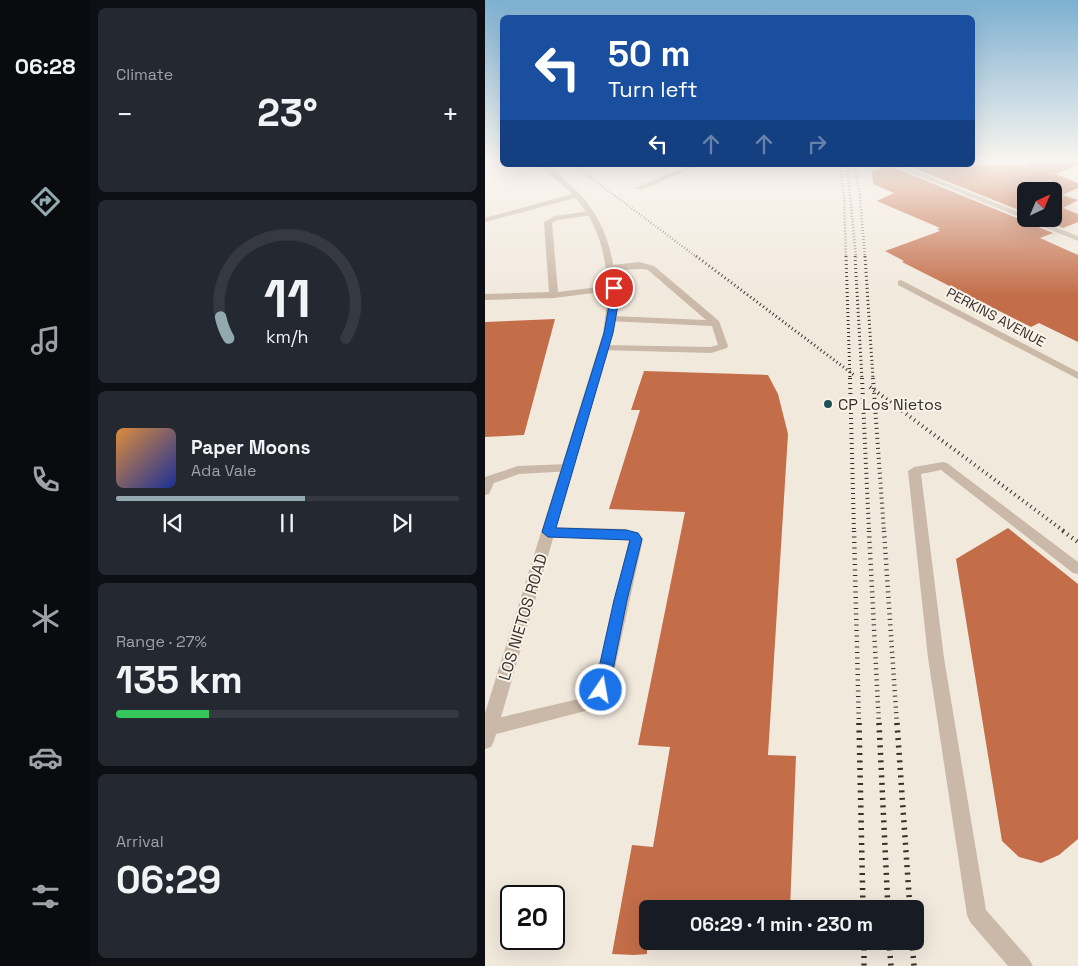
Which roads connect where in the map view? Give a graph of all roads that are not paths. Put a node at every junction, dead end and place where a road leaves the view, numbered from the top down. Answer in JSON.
{"nodes":[{"id":1,"x":537,"y":205,"type":"edge"},
{"id":2,"x":585,"y":205,"type":"edge"},
{"id":3,"x":995,"y":205,"type":"edge"},
{"id":4,"x":590,"y":213,"type":"junction"},
{"id":5,"x":1017,"y":214,"type":"edge"},
{"id":6,"x":485,"y":220,"type":"edge"},
{"id":7,"x":1051,"y":228,"type":"edge"},
{"id":8,"x":1078,"y":239,"type":"edge"},
{"id":9,"x":611,"y":268,"type":"junction"},
{"id":10,"x":901,"y":283,"type":"dead end"},
{"id":11,"x":614,"y":288,"type":"junction"},
{"id":12,"x":554,"y":296,"type":"junction"},
{"id":13,"x":485,"y":297,"type":"edge"},
{"id":14,"x":611,"y":319,"type":"junction"},
{"id":15,"x":716,"y":323,"type":"junction"},
{"id":16,"x":604,"y":348,"type":"junction"},
{"id":17,"x":1078,"y":376,"type":"edge"},
{"id":18,"x":568,"y":468,"type":"junction"},
{"id":19,"x":485,"y":491,"type":"edge"},
{"id":20,"x":548,"y":532,"type":"junction"},
{"id":21,"x":1078,"y":569,"type":"edge"},
{"id":22,"x":486,"y":733,"type":"edge"},
{"id":23,"x":1022,"y":966,"type":"edge"}],
"edges":[{"from":1,"to":6,"type":"street"},
{"from":2,"to":4,"type":"street","name":"LOS NIETOS ROAD"},
{"from":3,"to":5,"type":"street"},
{"from":4,"to":9,"type":"street","name":"LOS NIETOS ROAD"},
{"from":4,"to":12,"type":"street"},
{"from":7,"to":8,"type":"street"},
{"from":9,"to":11,"type":"street","name":"LOS NIETOS ROAD"},
{"from":9,"to":15,"type":"street"},
{"from":10,"to":17,"type":"street","name":"PERKINS AVENUE"},
{"from":11,"to":12,"type":"street"},
{"from":11,"to":14,"type":"street","name":"LOS NIETOS ROAD"},
{"from":12,"to":13,"type":"street"},
{"from":14,"to":15,"type":"street"},
{"from":14,"to":16,"type":"street","name":"LOS NIETOS ROAD"},
{"from":15,"to":16,"type":"street"},
{"from":16,"to":18,"type":"street","name":"LOS NIETOS ROAD"},
{"from":18,"to":19,"type":"street"},
{"from":18,"to":20,"type":"street","name":"LOS NIETOS ROAD"},
{"from":20,"to":22,"type":"street","name":"LOS NIETOS ROAD"},
{"from":20,"to":22,"type":"street"},
{"from":21,"to":23,"type":"street"}]}
